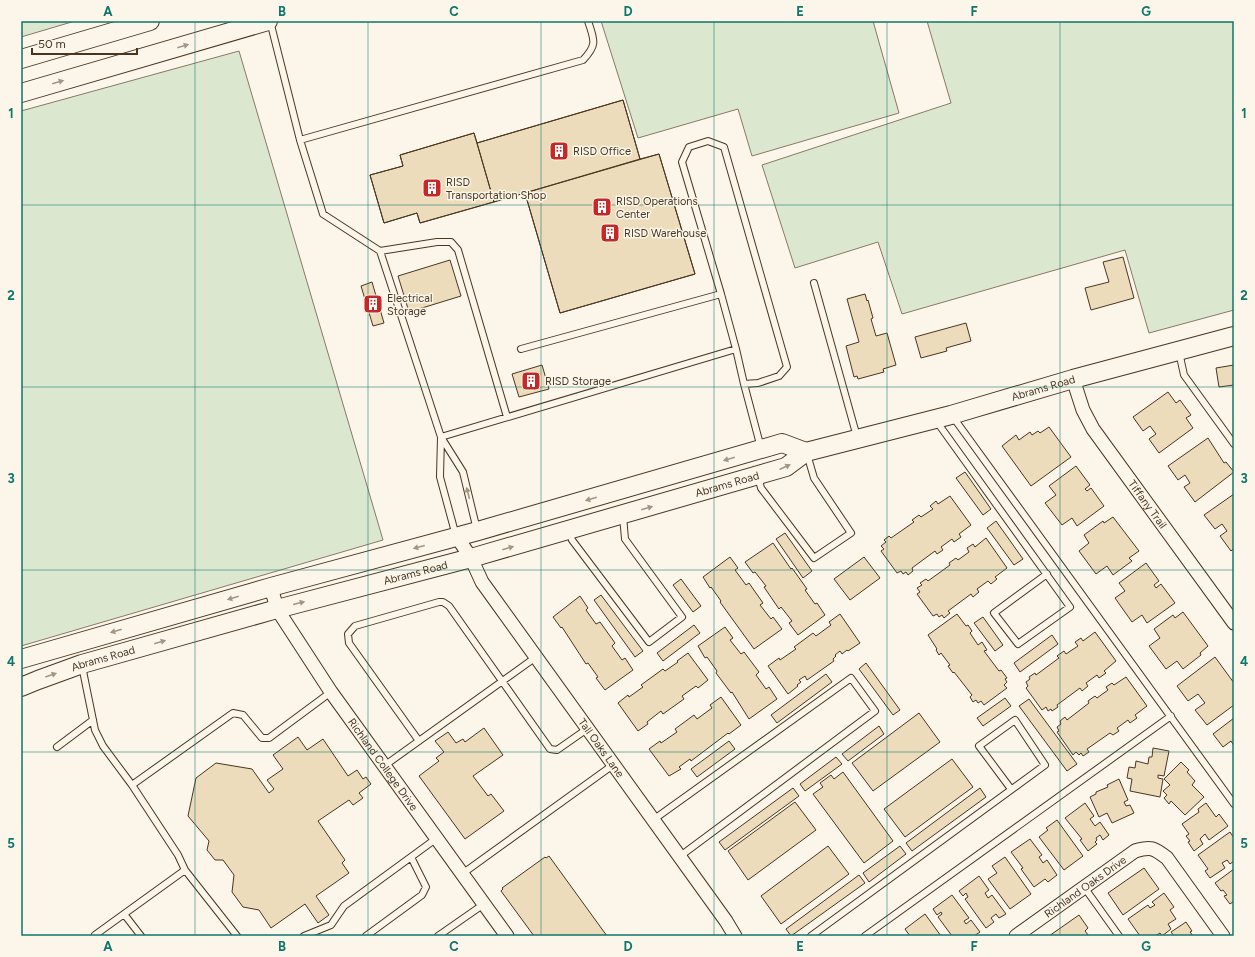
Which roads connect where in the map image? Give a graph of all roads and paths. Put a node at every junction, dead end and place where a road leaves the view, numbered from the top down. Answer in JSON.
{"nodes":[{"id":1,"x":150,"y":21,"type":"edge"},
{"id":2,"x":269,"y":21,"type":"edge"},
{"id":3,"x":588,"y":21,"type":"edge"},
{"id":4,"x":21,"y":59,"type":"edge"},
{"id":5,"x":21,"y":93,"type":"edge"},
{"id":6,"x":300,"y":140,"type":"junction"},
{"id":7,"x":380,"y":251,"type":"junction"},
{"id":8,"x":814,"y":283,"type":"dead end"},
{"id":9,"x":721,"y":294,"type":"junction"},
{"id":10,"x":1234,"y":336,"type":"edge"},
{"id":11,"x":520,"y":349,"type":"dead end"},
{"id":12,"x":736,"y":349,"type":"junction"},
{"id":13,"x":1179,"y":352,"type":"junction"},
{"id":14,"x":1073,"y":379,"type":"junction"},
{"id":15,"x":744,"y":384,"type":"junction"},
{"id":16,"x":507,"y":417,"type":"junction"},
{"id":17,"x":943,"y":417,"type":"junction"},
{"id":18,"x":441,"y":438,"type":"junction"},
{"id":19,"x":858,"y":439,"type":"junction"},
{"id":20,"x":1234,"y":444,"type":"edge"},
{"id":21,"x":761,"y":450,"type":"junction"},
{"id":22,"x":806,"y":452,"type":"junction"},
{"id":23,"x":758,"y":476,"type":"junction"},
{"id":24,"x":623,"y":515,"type":"junction"},
{"id":25,"x":569,"y":530,"type":"junction"},
{"id":26,"x":478,"y":531,"type":"junction"},
{"id":27,"x":457,"y":537,"type":"junction"},
{"id":28,"x":471,"y":558,"type":"junction"},
{"id":29,"x":1046,"y":574,"type":"junction"},
{"id":30,"x":271,"y":587,"type":"junction"},
{"id":31,"x":276,"y":609,"type":"junction"},
{"id":32,"x":1234,"y":623,"type":"edge"},
{"id":33,"x":76,"y":642,"type":"junction"},
{"id":34,"x":536,"y":657,"type":"junction"},
{"id":35,"x":21,"y":659,"type":"edge"},
{"id":36,"x":82,"y":664,"type":"junction"},
{"id":37,"x":502,"y":681,"type":"junction"},
{"id":38,"x":21,"y":687,"type":"edge"},
{"id":39,"x":331,"y":692,"type":"junction"},
{"id":40,"x":1171,"y":716,"type":"junction"},
{"id":41,"x":93,"y":720,"type":"junction"},
{"id":42,"x":587,"y":729,"type":"junction"},
{"id":43,"x":419,"y":741,"type":"junction"},
{"id":44,"x":57,"y":747,"type":"dead end"},
{"id":45,"x":613,"y":764,"type":"junction"},
{"id":46,"x":384,"y":766,"type":"junction"},
{"id":47,"x":132,"y":786,"type":"junction"},
{"id":48,"x":1011,"y":789,"type":"junction"},
{"id":49,"x":1234,"y":804,"type":"edge"},
{"id":50,"x":653,"y":820,"type":"junction"},
{"id":51,"x":437,"y":838,"type":"junction"},
{"id":52,"x":411,"y":857,"type":"junction"},
{"id":53,"x":679,"y":857,"type":"junction"},
{"id":54,"x":185,"y":870,"type":"junction"},
{"id":55,"x":462,"y":874,"type":"junction"},
{"id":56,"x":1084,"y":888,"type":"junction"},
{"id":57,"x":484,"y":904,"type":"junction"},
{"id":58,"x":124,"y":914,"type":"junction"},
{"id":59,"x":95,"y":935,"type":"dead end"},
{"id":60,"x":141,"y":936,"type":"edge"},
{"id":61,"x":237,"y":936,"type":"edge"},
{"id":62,"x":304,"y":936,"type":"edge"},
{"id":63,"x":366,"y":936,"type":"edge"},
{"id":64,"x":438,"y":936,"type":"edge"},
{"id":65,"x":507,"y":936,"type":"edge"},
{"id":66,"x":735,"y":936,"type":"edge"},
{"id":67,"x":812,"y":936,"type":"edge"},
{"id":68,"x":865,"y":936,"type":"edge"},
{"id":69,"x":1016,"y":936,"type":"edge"},
{"id":70,"x":1119,"y":936,"type":"edge"},
{"id":71,"x":1223,"y":936,"type":"edge"}],
"edges":[{"from":1,"to":4,"type":"main road"},
{"from":5,"to":2,"type":"main road","one_way":true},
{"from":2,"to":6,"type":"lane"},
{"from":3,"to":6,"type":"lane"},
{"from":6,"to":7,"type":"lane"},
{"from":7,"to":16,"type":"lane"},
{"from":7,"to":18,"type":"lane"},
{"from":8,"to":19,"type":"lane"},
{"from":9,"to":11,"type":"lane"},
{"from":9,"to":12,"type":"lane"},
{"from":9,"to":15,"type":"lane"},
{"from":10,"to":13,"type":"main road","name":"Abrams Road"},
{"from":12,"to":15,"type":"lane"},
{"from":12,"to":16,"type":"lane"},
{"from":13,"to":14,"type":"main road","name":"Abrams Road"},
{"from":13,"to":20,"type":"lane"},
{"from":14,"to":17,"type":"main road","name":"Abrams Road"},
{"from":14,"to":32,"type":"street","name":"Tiffany Trail"},
{"from":15,"to":21,"type":"lane"},
{"from":16,"to":18,"type":"lane"},
{"from":17,"to":19,"type":"main road","name":"Abrams Road"},
{"from":17,"to":29,"type":"lane"},
{"from":17,"to":40,"type":"lane"},
{"from":26,"to":18,"type":"lane","one_way":true},
{"from":18,"to":27,"type":"lane"},
{"from":19,"to":22,"type":"main road","name":"Abrams Road"},
{"from":21,"to":22,"type":"main road","name":"Abrams Road"},
{"from":21,"to":26,"type":"main road","name":"Abrams Road","one_way":true},
{"from":23,"to":22,"type":"main road","name":"Abrams Road","one_way":true},
{"from":22,"to":23,"type":"lane"},
{"from":24,"to":23,"type":"main road","name":"Abrams Road","one_way":true},
{"from":24,"to":25,"type":"main road","name":"Abrams Road"},
{"from":24,"to":25,"type":"lane"},
{"from":28,"to":25,"type":"main road","name":"Abrams Road","one_way":true},
{"from":26,"to":27,"type":"main road","name":"Abrams Road"},
{"from":26,"to":28,"type":"street"},
{"from":27,"to":28,"type":"street","name":"Tall Oaks Lane"},
{"from":27,"to":30,"type":"main road","name":"Abrams Road","one_way":true},
{"from":31,"to":28,"type":"main road","name":"Abrams Road","one_way":true},
{"from":28,"to":34,"type":"street","name":"Tall Oaks Lane"},
{"from":29,"to":29,"type":"lane"},
{"from":30,"to":31,"type":"street","name":"Richland College Drive"},
{"from":30,"to":33,"type":"main road","name":"Abrams Road","one_way":true},
{"from":36,"to":31,"type":"main road","name":"Abrams Road","one_way":true},
{"from":31,"to":39,"type":"street","name":"Richland College Drive"},
{"from":33,"to":35,"type":"main road","name":"Abrams Road"},
{"from":33,"to":36,"type":"main road"},
{"from":34,"to":37,"type":"lane"},
{"from":34,"to":42,"type":"street","name":"Tall Oaks Lane"},
{"from":38,"to":36,"type":"main road","name":"Abrams Road","one_way":true},
{"from":36,"to":41,"type":"lane"},
{"from":37,"to":42,"type":"lane"},
{"from":37,"to":43,"type":"lane"},
{"from":37,"to":43,"type":"lane"},
{"from":39,"to":46,"type":"street","name":"Richland College Drive"},
{"from":39,"to":47,"type":"lane"},
{"from":40,"to":49,"type":"lane"},
{"from":40,"to":68,"type":"lane"},
{"from":41,"to":44,"type":"lane"},
{"from":41,"to":47,"type":"lane"},
{"from":42,"to":45,"type":"street","name":"Tall Oaks Lane"},
{"from":43,"to":46,"type":"lane"},
{"from":45,"to":50,"type":"street","name":"Tall Oaks Lane"},
{"from":45,"to":55,"type":"lane"},
{"from":46,"to":51,"type":"street","name":"Richland College Drive"},
{"from":47,"to":54,"type":"lane"},
{"from":48,"to":48,"type":"lane"},
{"from":48,"to":67,"type":"lane"},
{"from":50,"to":53,"type":"street","name":"Tall Oaks Lane"},
{"from":50,"to":53,"type":"lane"},
{"from":51,"to":52,"type":"lane"},
{"from":51,"to":55,"type":"street","name":"Richland College Drive"},
{"from":52,"to":62,"type":"lane"},
{"from":52,"to":63,"type":"lane"},
{"from":53,"to":66,"type":"street","name":"Tall Oaks Lane"},
{"from":54,"to":58,"type":"lane"},
{"from":54,"to":61,"type":"lane"},
{"from":55,"to":57,"type":"street","name":"Richland College Drive"},
{"from":56,"to":69,"type":"street","name":"Richland Oaks Drive"},
{"from":56,"to":70,"type":"lane"},
{"from":56,"to":71,"type":"street","name":"Richland Oaks Drive"},
{"from":57,"to":64,"type":"lane"},
{"from":57,"to":65,"type":"street","name":"Richland College Drive"},
{"from":58,"to":59,"type":"lane"},
{"from":58,"to":60,"type":"lane"}]}
